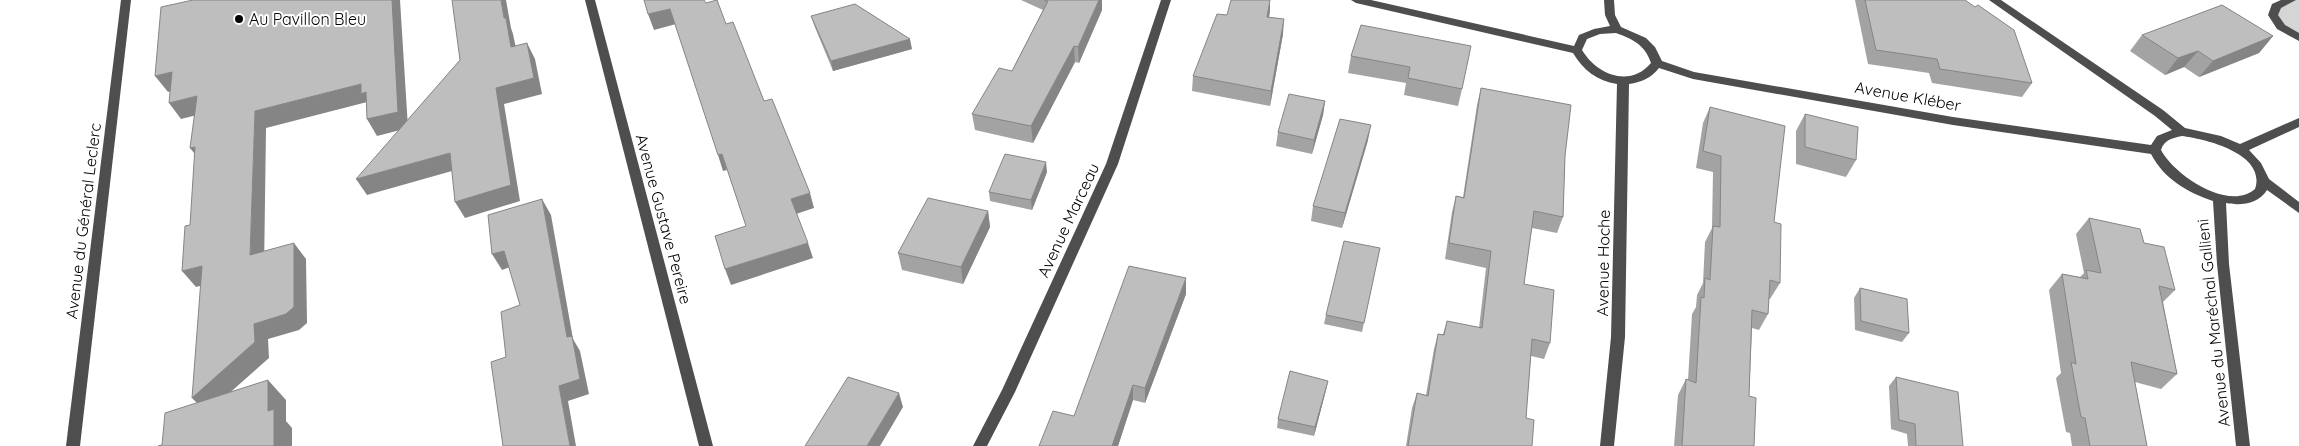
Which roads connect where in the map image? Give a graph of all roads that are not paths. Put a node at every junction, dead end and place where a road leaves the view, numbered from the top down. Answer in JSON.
{"nodes":[{"id":1,"x":126,"y":0,"type":"edge"},
{"id":2,"x":590,"y":0,"type":"edge"},
{"id":3,"x":1166,"y":0,"type":"edge"},
{"id":4,"x":1356,"y":0,"type":"edge"},
{"id":5,"x":1608,"y":0,"type":"edge"},
{"id":6,"x":1994,"y":0,"type":"edge"},
{"id":7,"x":2290,"y":0,"type":"edge"},
{"id":8,"x":1617,"y":29,"type":"junction"},
{"id":9,"x":2299,"y":38,"type":"edge"},
{"id":10,"x":1577,"y":50,"type":"junction"},
{"id":11,"x":1657,"y":63,"type":"junction"},
{"id":12,"x":1623,"y":80,"type":"junction"},
{"id":13,"x":2299,"y":122,"type":"edge"},
{"id":14,"x":2182,"y":132,"type":"junction"},
{"id":15,"x":2155,"y":150,"type":"junction"},
{"id":16,"x":2238,"y":150,"type":"junction"},
{"id":17,"x":2263,"y":181,"type":"junction"},
{"id":18,"x":2219,"y":197,"type":"junction"},
{"id":19,"x":2299,"y":208,"type":"edge"},
{"id":20,"x":72,"y":446,"type":"edge"},
{"id":21,"x":706,"y":446,"type":"edge"},
{"id":22,"x":980,"y":446,"type":"edge"},
{"id":23,"x":1607,"y":446,"type":"edge"},
{"id":24,"x":2243,"y":446,"type":"edge"}],
"edges":[{"from":1,"to":20,"type":"street","name":"Avenue du Général Leclerc"},
{"from":2,"to":21,"type":"street","name":"Avenue Gustave Pereire"},
{"from":3,"to":22,"type":"street","name":"Avenue Marceau"},
{"from":4,"to":10,"type":"street"},
{"from":5,"to":8,"type":"street"},
{"from":6,"to":14,"type":"street"},
{"from":7,"to":9,"type":"street"},
{"from":8,"to":10,"type":"street"},
{"from":8,"to":11,"type":"street"},
{"from":10,"to":12,"type":"street"},
{"from":11,"to":12,"type":"street"},
{"from":11,"to":15,"type":"street","name":"Avenue Kléber"},
{"from":12,"to":23,"type":"street","name":"Avenue Hoche"},
{"from":13,"to":16,"type":"street"},
{"from":14,"to":15,"type":"street"},
{"from":14,"to":16,"type":"street"},
{"from":15,"to":18,"type":"street"},
{"from":16,"to":17,"type":"street"},
{"from":17,"to":18,"type":"street"},
{"from":17,"to":19,"type":"street"},
{"from":18,"to":24,"type":"street","name":"Avenue du Maréchal Gallieni"}]}
